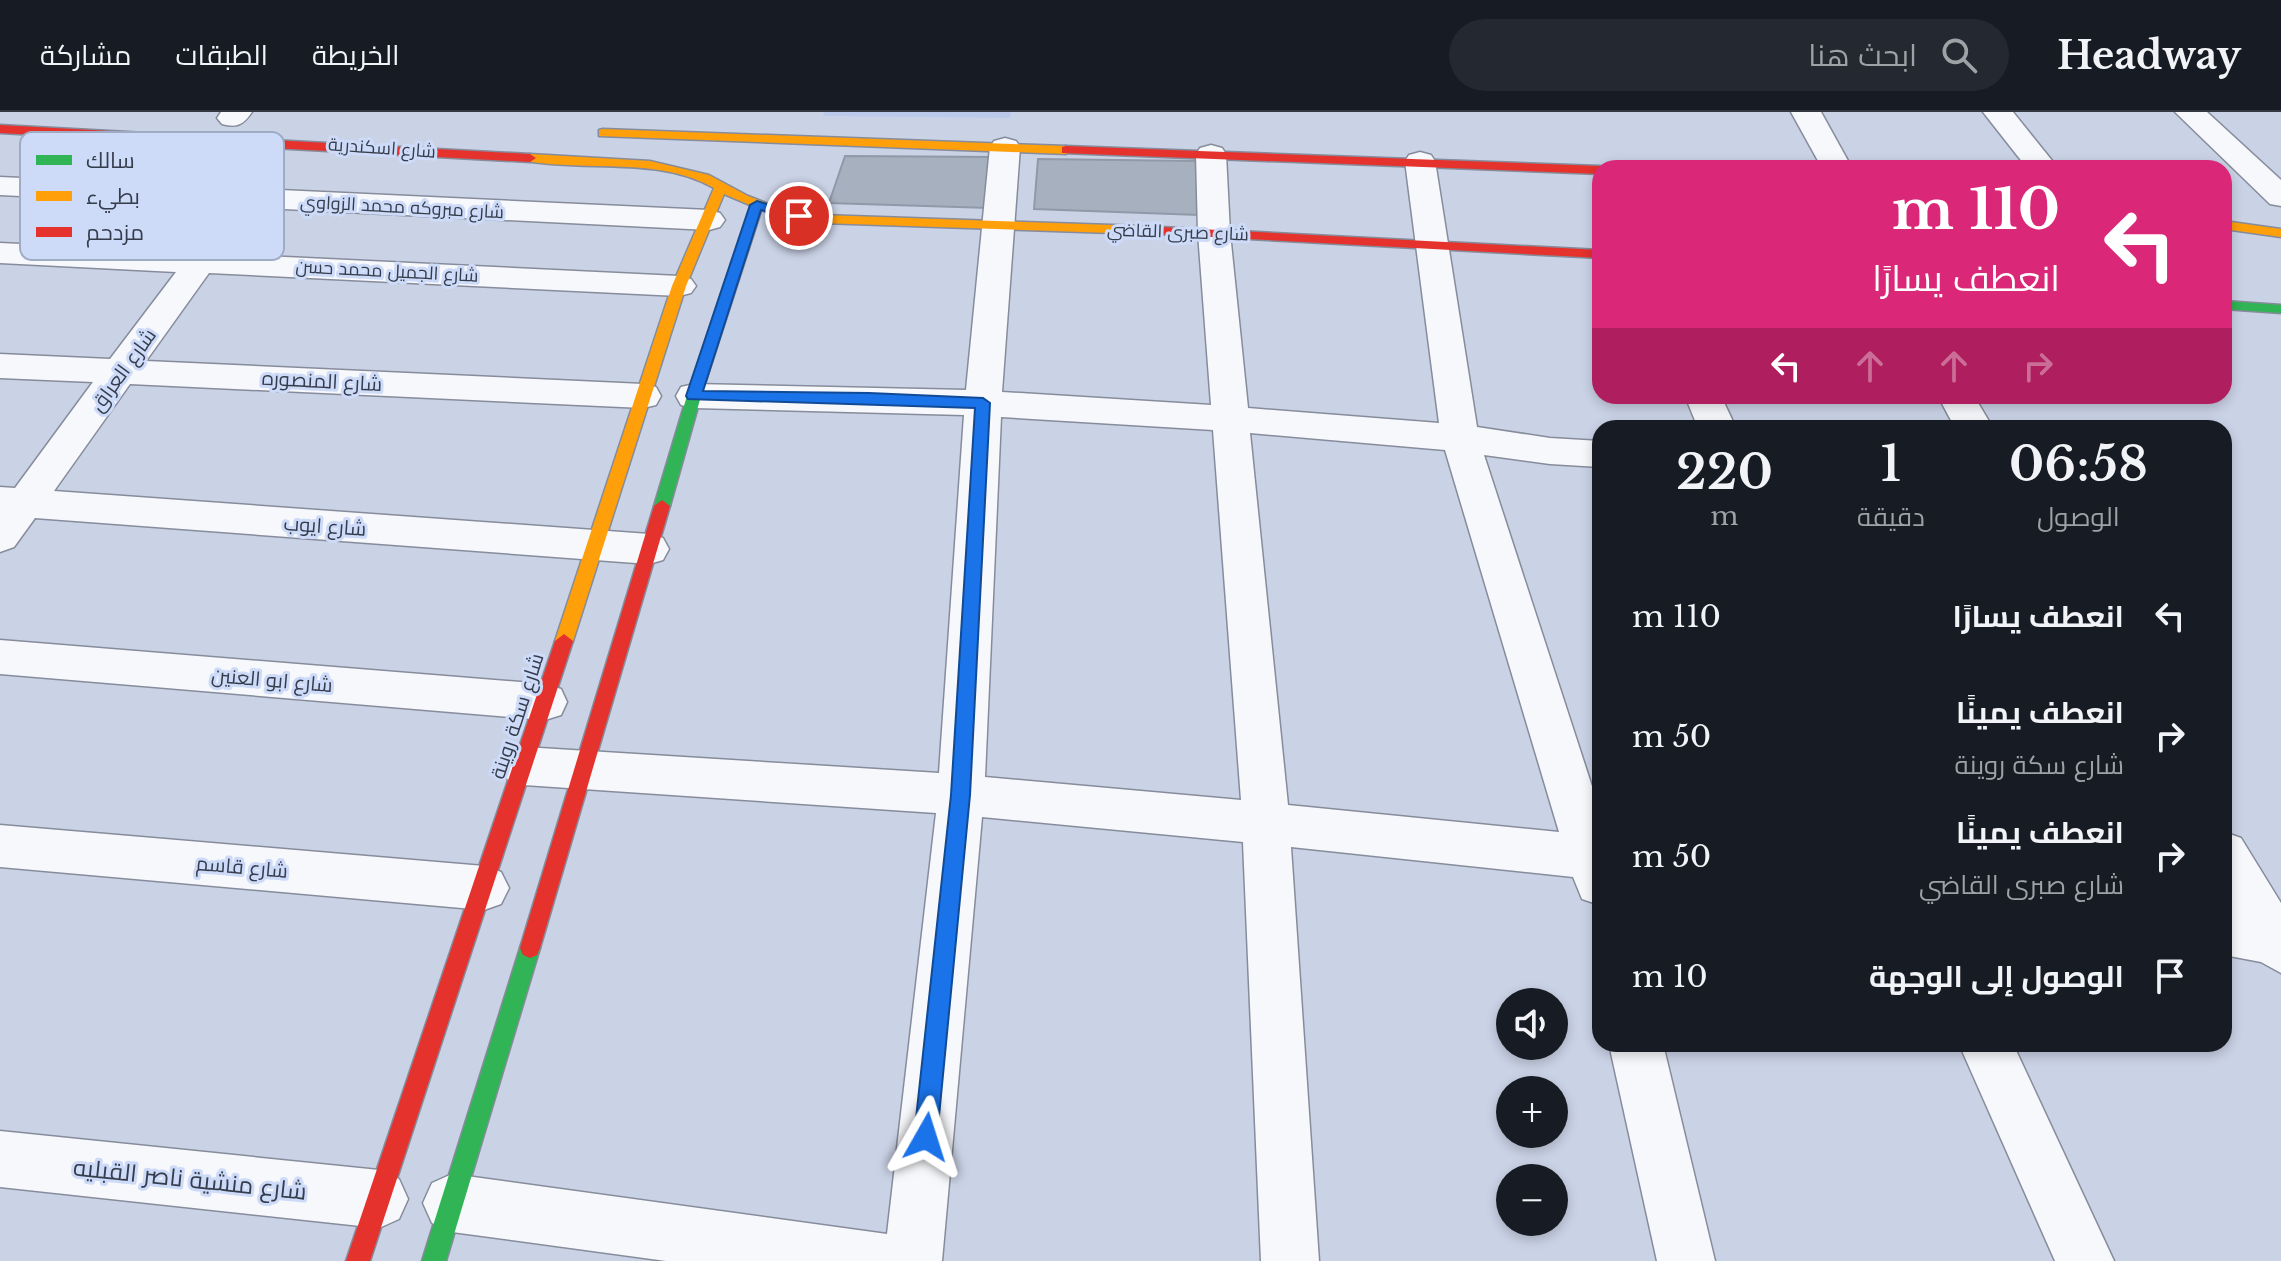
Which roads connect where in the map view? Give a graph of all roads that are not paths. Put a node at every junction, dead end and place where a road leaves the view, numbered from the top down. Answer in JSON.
{"nodes":[{"id":1,"x":1806,"y":112,"type":"edge"},
{"id":2,"x":1998,"y":112,"type":"edge"},
{"id":3,"x":2190,"y":112,"type":"edge"},
{"id":4,"x":0,"y":129,"type":"edge"},
{"id":5,"x":63,"y":132,"type":"edge"},
{"id":6,"x":578,"y":132,"type":"dead end"},
{"id":7,"x":284,"y":143,"type":"edge"},
{"id":8,"x":1005,"y":147,"type":"junction"},
{"id":9,"x":1211,"y":154,"type":"junction"},
{"id":10,"x":1833,"y":160,"type":"edge"},
{"id":11,"x":2037,"y":160,"type":"edge"},
{"id":12,"x":1420,"y":161,"type":"junction"},
{"id":13,"x":1592,"y":170,"type":"edge"},
{"id":14,"x":0,"y":186,"type":"edge"},
{"id":15,"x":721,"y":186,"type":"junction"},
{"id":16,"x":20,"y":187,"type":"edge"},
{"id":17,"x":2281,"y":197,"type":"edge"},
{"id":18,"x":284,"y":202,"type":"edge"},
{"id":19,"x":757,"y":205,"type":"junction"},
{"id":20,"x":709,"y":220,"type":"junction"},
{"id":21,"x":996,"y":224,"type":"junction"},
{"id":22,"x":2232,"y":226,"type":"edge"},
{"id":23,"x":1214,"y":233,"type":"junction"},
{"id":24,"x":2281,"y":233,"type":"edge"},
{"id":25,"x":1433,"y":244,"type":"junction"},
{"id":26,"x":0,"y":253,"type":"edge"},
{"id":27,"x":20,"y":254,"type":"edge"},
{"id":28,"x":1592,"y":254,"type":"edge"},
{"id":29,"x":176,"y":260,"type":"edge"},
{"id":30,"x":201,"y":261,"type":"junction"},
{"id":31,"x":679,"y":286,"type":"junction"},
{"id":32,"x":2232,"y":306,"type":"edge"},
{"id":33,"x":2281,"y":309,"type":"edge"},
{"id":34,"x":0,"y":366,"type":"edge"},
{"id":35,"x":122,"y":373,"type":"junction"},
{"id":36,"x":643,"y":396,"type":"junction"},
{"id":37,"x":694,"y":396,"type":"junction"},
{"id":38,"x":983,"y":403,"type":"junction"},
{"id":39,"x":1230,"y":420,"type":"junction"},
{"id":40,"x":1460,"y":438,"type":"junction"},
{"id":41,"x":1592,"y":454,"type":"edge"},
{"id":42,"x":13,"y":502,"type":"edge"},
{"id":43,"x":0,"y":537,"type":"edge"},
{"id":44,"x":594,"y":547,"type":"junction"},
{"id":45,"x":649,"y":549,"type":"junction"},
{"id":46,"x":0,"y":657,"type":"edge"},
{"id":47,"x":545,"y":702,"type":"junction"},
{"id":48,"x":524,"y":766,"type":"junction"},
{"id":49,"x":585,"y":769,"type":"junction"},
{"id":50,"x":961,"y":795,"type":"junction"},
{"id":51,"x":1266,"y":823,"type":"junction"},
{"id":52,"x":0,"y":846,"type":"edge"},
{"id":53,"x":1592,"y":849,"type":"edge"},
{"id":54,"x":1592,"y":867,"type":"edge"},
{"id":55,"x":2232,"y":867,"type":"edge"},
{"id":56,"x":484,"y":888,"type":"junction"},
{"id":57,"x":2232,"y":934,"type":"edge"},
{"id":58,"x":2279,"y":946,"type":"edge"},
{"id":59,"x":1638,"y":1052,"type":"edge"},
{"id":60,"x":1990,"y":1052,"type":"edge"},
{"id":61,"x":0,"y":1159,"type":"edge"},
{"id":62,"x":379,"y":1199,"type":"junction"},
{"id":63,"x":452,"y":1203,"type":"junction"},
{"id":64,"x":358,"y":1261,"type":"edge"},
{"id":65,"x":434,"y":1261,"type":"edge"},
{"id":66,"x":881,"y":1261,"type":"edge"},
{"id":67,"x":913,"y":1261,"type":"edge"},
{"id":68,"x":1290,"y":1261,"type":"edge"},
{"id":69,"x":1686,"y":1261,"type":"edge"},
{"id":70,"x":2085,"y":1261,"type":"edge"}],
"edges":[{"from":1,"to":10,"type":"street"},
{"from":2,"to":11,"type":"street"},
{"from":3,"to":17,"type":"street"},
{"from":4,"to":5,"type":"street","name":"شارع اسكندرية"},
{"from":6,"to":8,"type":"street"},
{"from":7,"to":15,"type":"street","name":"شارع اسكندرية"},
{"from":8,"to":9,"type":"street"},
{"from":8,"to":21,"type":"street"},
{"from":9,"to":12,"type":"street"},
{"from":9,"to":23,"type":"street"},
{"from":12,"to":13,"type":"street"},
{"from":12,"to":25,"type":"street"},
{"from":14,"to":16,"type":"street","name":"شارع مبروكه محمد الزواوي"},
{"from":15,"to":19,"type":"street","name":"شارع اسكندرية"},
{"from":15,"to":20,"type":"street","name":"شارع سكة روينة"},
{"from":18,"to":20,"type":"street","name":"شارع مبروكه محمد الزواوي"},
{"from":19,"to":21,"type":"street","name":"شارع صبرى القاضي"},
{"from":19,"to":37,"type":"street"},
{"from":20,"to":31,"type":"street","name":"شارع سكة روينة"},
{"from":21,"to":23,"type":"street","name":"شارع صبرى القاضي"},
{"from":21,"to":38,"type":"street"},
{"from":22,"to":24,"type":"street"},
{"from":23,"to":25,"type":"street","name":"شارع صبرى القاضي"},
{"from":23,"to":39,"type":"street"},
{"from":25,"to":28,"type":"street","name":"شارع صبرى القاضي"},
{"from":25,"to":40,"type":"street"},
{"from":26,"to":27,"type":"street","name":"شارع الجميل محمد حسن"},
{"from":29,"to":30,"type":"street","name":"شارع الجميل محمد حسن"},
{"from":30,"to":31,"type":"street","name":"شارع الجميل محمد حسن"},
{"from":30,"to":35,"type":"street","name":"شارع العراق"},
{"from":31,"to":36,"type":"street","name":"شارع سكة روينة"},
{"from":32,"to":33,"type":"street"},
{"from":34,"to":35,"type":"street","name":"شارع المنصوره"},
{"from":35,"to":36,"type":"street","name":"شارع المنصوره"},
{"from":35,"to":42,"type":"street","name":"شارع العراق"},
{"from":36,"to":44,"type":"street","name":"شارع سكة روينة"},
{"from":37,"to":38,"type":"street"},
{"from":37,"to":45,"type":"street"},
{"from":38,"to":39,"type":"street"},
{"from":38,"to":50,"type":"street"},
{"from":39,"to":40,"type":"street"},
{"from":39,"to":51,"type":"street"},
{"from":40,"to":41,"type":"street"},
{"from":40,"to":53,"type":"street"},
{"from":42,"to":43,"type":"street","name":"شارع العراق"},
{"from":42,"to":44,"type":"street","name":"شارع ايوب"},
{"from":44,"to":45,"type":"street","name":"شارع ايوب"},
{"from":44,"to":47,"type":"street","name":"شارع سكة روينة"},
{"from":45,"to":49,"type":"street"},
{"from":46,"to":47,"type":"street","name":"شارع ابو العنين"},
{"from":47,"to":48,"type":"street","name":"شارع سكة روينة"},
{"from":48,"to":49,"type":"street"},
{"from":48,"to":56,"type":"street","name":"شارع سكة روينة"},
{"from":49,"to":50,"type":"street"},
{"from":49,"to":63,"type":"street"},
{"from":50,"to":51,"type":"street"},
{"from":50,"to":67,"type":"street"},
{"from":51,"to":54,"type":"street"},
{"from":51,"to":68,"type":"street"},
{"from":52,"to":56,"type":"street","name":"شارع قاسم"},
{"from":55,"to":58,"type":"street"},
{"from":56,"to":62,"type":"street","name":"شارع سكة روينة"},
{"from":57,"to":58,"type":"street"},
{"from":59,"to":69,"type":"street"},
{"from":60,"to":70,"type":"street"},
{"from":61,"to":62,"type":"street","name":"شارع منشية ناصر القبليه"},
{"from":62,"to":64,"type":"street","name":"شارع سكة روينة"},
{"from":63,"to":65,"type":"street"},
{"from":63,"to":66,"type":"street"}]}
